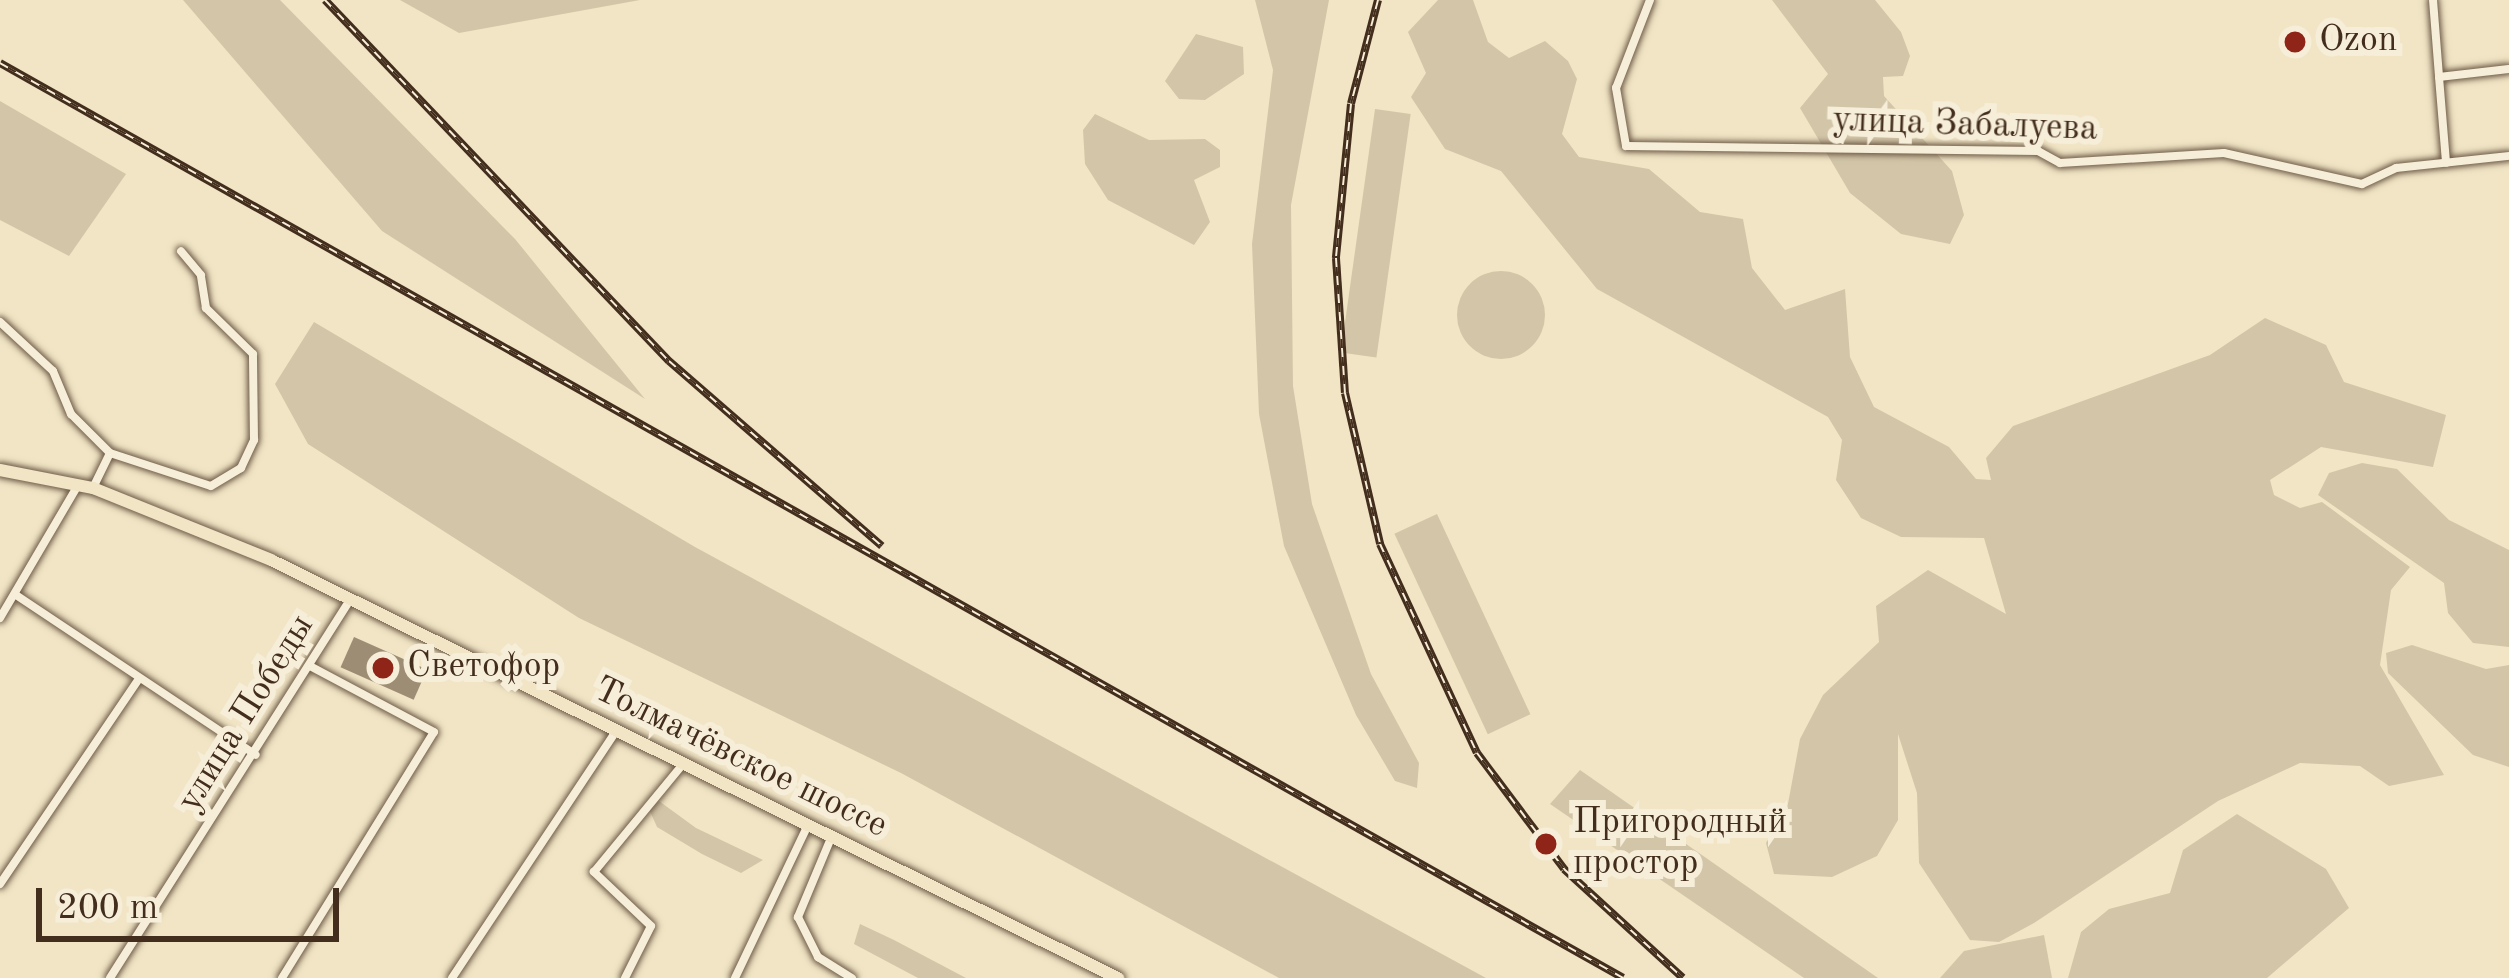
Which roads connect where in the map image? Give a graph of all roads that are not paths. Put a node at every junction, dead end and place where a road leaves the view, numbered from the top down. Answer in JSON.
{"nodes":[{"id":1,"x":1650,"y":0,"type":"edge"},
{"id":2,"x":2433,"y":0,"type":"edge"},
{"id":3,"x":2509,"y":69,"type":"edge"},
{"id":4,"x":2439,"y":77,"type":"junction"},
{"id":5,"x":2509,"y":156,"type":"edge"},
{"id":6,"x":2446,"y":163,"type":"junction"},
{"id":7,"x":181,"y":251,"type":"dead end"},
{"id":8,"x":0,"y":322,"type":"edge"},
{"id":9,"x":110,"y":453,"type":"junction"},
{"id":10,"x":0,"y":470,"type":"edge"},
{"id":11,"x":78,"y":484,"type":"junction"},
{"id":12,"x":93,"y":488,"type":"junction"},
{"id":13,"x":16,"y":595,"type":"junction"},
{"id":14,"x":350,"y":600,"type":"junction"},
{"id":15,"x":0,"y":618,"type":"edge"},
{"id":16,"x":310,"y":666,"type":"junction"},
{"id":17,"x":137,"y":680,"type":"junction"},
{"id":18,"x":616,"y":730,"type":"junction"},
{"id":19,"x":256,"y":754,"type":"junction"},
{"id":20,"x":683,"y":763,"type":"junction"},
{"id":21,"x":808,"y":825,"type":"junction"},
{"id":22,"x":831,"y":838,"type":"junction"},
{"id":23,"x":0,"y":884,"type":"edge"},
{"id":24,"x":110,"y":978,"type":"edge"},
{"id":25,"x":282,"y":978,"type":"edge"},
{"id":26,"x":452,"y":978,"type":"edge"},
{"id":27,"x":625,"y":978,"type":"edge"},
{"id":28,"x":736,"y":978,"type":"edge"},
{"id":29,"x":852,"y":978,"type":"edge"},
{"id":30,"x":1118,"y":978,"type":"edge"}],
"edges":[{"from":1,"to":6,"type":"street","name":"улица Забалуева"},
{"from":2,"to":4,"type":"street"},
{"from":3,"to":4,"type":"street"},
{"from":4,"to":6,"type":"street"},
{"from":5,"to":6,"type":"street","name":"улица Забалуева"},
{"from":7,"to":9,"type":"street"},
{"from":8,"to":9,"type":"street"},
{"from":9,"to":12,"type":"street"},
{"from":10,"to":11,"type":"main road","name":"Толмачёвское шоссе"},
{"from":11,"to":12,"type":"main road","name":"Толмачёвское шоссе"},
{"from":11,"to":13,"type":"street"},
{"from":12,"to":14,"type":"main road","name":"Толмачёвское шоссе"},
{"from":13,"to":15,"type":"street"},
{"from":13,"to":17,"type":"street"},
{"from":14,"to":16,"type":"street","name":"улица Победы"},
{"from":14,"to":18,"type":"main road","name":"Толмачёвское шоссе"},
{"from":16,"to":19,"type":"street","name":"улица Победы"},
{"from":16,"to":25,"type":"street"},
{"from":17,"to":19,"type":"street"},
{"from":17,"to":23,"type":"street"},
{"from":18,"to":20,"type":"main road","name":"Толмачёвское шоссе"},
{"from":18,"to":26,"type":"street"},
{"from":19,"to":24,"type":"street","name":"улица Победы"},
{"from":20,"to":21,"type":"main road","name":"Толмачёвское шоссе"},
{"from":20,"to":27,"type":"street"},
{"from":21,"to":22,"type":"main road","name":"Толмачёвское шоссе"},
{"from":21,"to":28,"type":"street"},
{"from":22,"to":29,"type":"street"},
{"from":22,"to":30,"type":"main road","name":"Толмачёвское шоссе"}]}
